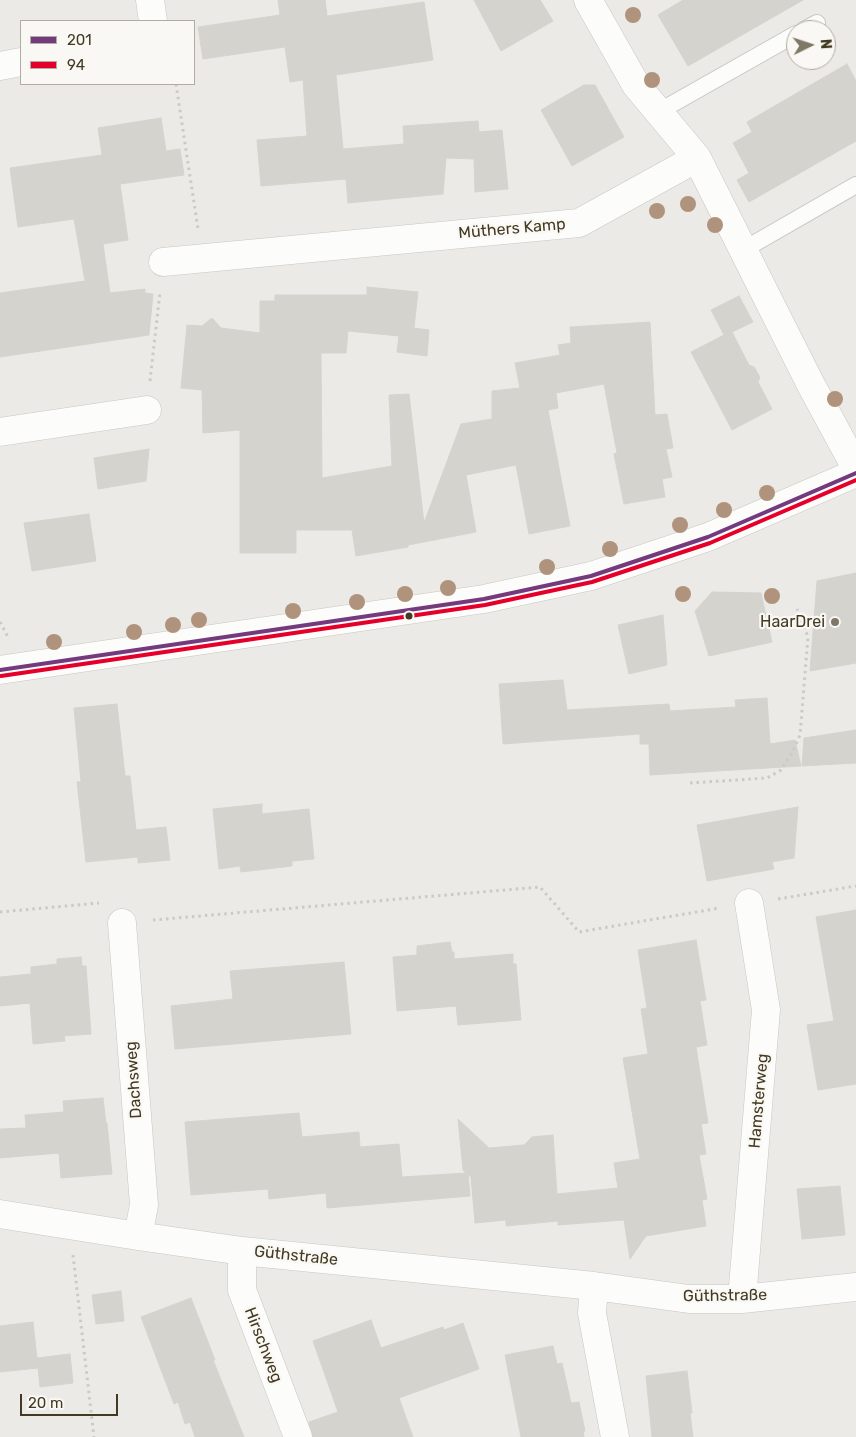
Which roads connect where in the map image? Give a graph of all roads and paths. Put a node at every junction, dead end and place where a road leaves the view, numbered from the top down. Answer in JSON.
{"nodes":[{"id":1,"x":150,"y":0,"type":"edge"},
{"id":2,"x":588,"y":0,"type":"edge"},
{"id":3,"x":153,"y":20,"type":"edge"},
{"id":4,"x":786,"y":40,"type":"edge"},
{"id":5,"x":20,"y":62,"type":"edge"},
{"id":6,"x":0,"y":66,"type":"edge"},
{"id":7,"x":176,"y":85,"type":"edge"},
{"id":8,"x":658,"y":112,"type":"junction"},
{"id":9,"x":697,"y":158,"type":"junction"},
{"id":10,"x":856,"y":185,"type":"edge"},
{"id":11,"x":743,"y":250,"type":"junction"},
{"id":12,"x":202,"y":259,"type":"junction"},
{"id":13,"x":163,"y":262,"type":"joint"},
{"id":14,"x":147,"y":410,"type":"joint"},
{"id":15,"x":0,"y":432,"type":"edge"},
{"id":16,"x":856,"y":468,"type":"edge"},
{"id":17,"x":856,"y":473,"type":"edge"},
{"id":18,"x":797,"y":610,"type":"dead end"},
{"id":19,"x":0,"y":622,"type":"edge"},
{"id":20,"x":5,"y":642,"type":"dead end"},
{"id":21,"x":0,"y":670,"type":"edge"},
{"id":22,"x":690,"y":783,"type":"dead end"},
{"id":23,"x":856,"y":886,"type":"edge"},
{"id":24,"x":749,"y":903,"type":"junction"},
{"id":25,"x":0,"y":912,"type":"edge"},
{"id":26,"x":122,"y":922,"type":"junction"},
{"id":27,"x":0,"y":1214,"type":"edge"},
{"id":28,"x":69,"y":1225,"type":"junction"},
{"id":29,"x":138,"y":1236,"type":"junction"},
{"id":30,"x":242,"y":1251,"type":"junction"},
{"id":31,"x":594,"y":1286,"type":"junction"},
{"id":32,"x":856,"y":1287,"type":"edge"},
{"id":33,"x":742,"y":1299,"type":"junction"},
{"id":34,"x":94,"y":1437,"type":"edge"},
{"id":35,"x":298,"y":1437,"type":"edge"},
{"id":36,"x":616,"y":1437,"type":"edge"}],
"edges":[{"from":1,"to":3,"type":"street"},
{"from":2,"to":8,"type":"street"},
{"from":4,"to":8,"type":"lane"},
{"from":5,"to":6,"type":"street"},
{"from":7,"to":12,"type":"path"},
{"from":8,"to":9,"type":"street"},
{"from":9,"to":11,"type":"street"},
{"from":9,"to":12,"type":"street","name":"Müthers Kamp"},
{"from":10,"to":11,"type":"lane"},
{"from":11,"to":16,"type":"street"},
{"from":12,"to":13,"type":"street","name":"Müthers Kamp"},
{"from":13,"to":14,"type":"path"},
{"from":14,"to":15,"type":"street"},
{"from":17,"to":21,"type":"street"},
{"from":18,"to":22,"type":"path"},
{"from":19,"to":20,"type":"path"},
{"from":23,"to":24,"type":"path"},
{"from":24,"to":26,"type":"path"},
{"from":24,"to":33,"type":"street","name":"Hamsterweg"},
{"from":25,"to":26,"type":"path"},
{"from":26,"to":29,"type":"street","name":"Dachsweg"},
{"from":27,"to":28,"type":"street","name":"Güthstraße"},
{"from":28,"to":29,"type":"street","name":"Güthstraße"},
{"from":28,"to":34,"type":"path"},
{"from":29,"to":30,"type":"street","name":"Güthstraße"},
{"from":30,"to":31,"type":"street","name":"Güthstraße"},
{"from":30,"to":35,"type":"street","name":"Hirschweg"},
{"from":31,"to":33,"type":"street","name":"Güthstraße"},
{"from":31,"to":36,"type":"street"},
{"from":32,"to":33,"type":"street","name":"Güthstraße"}]}
